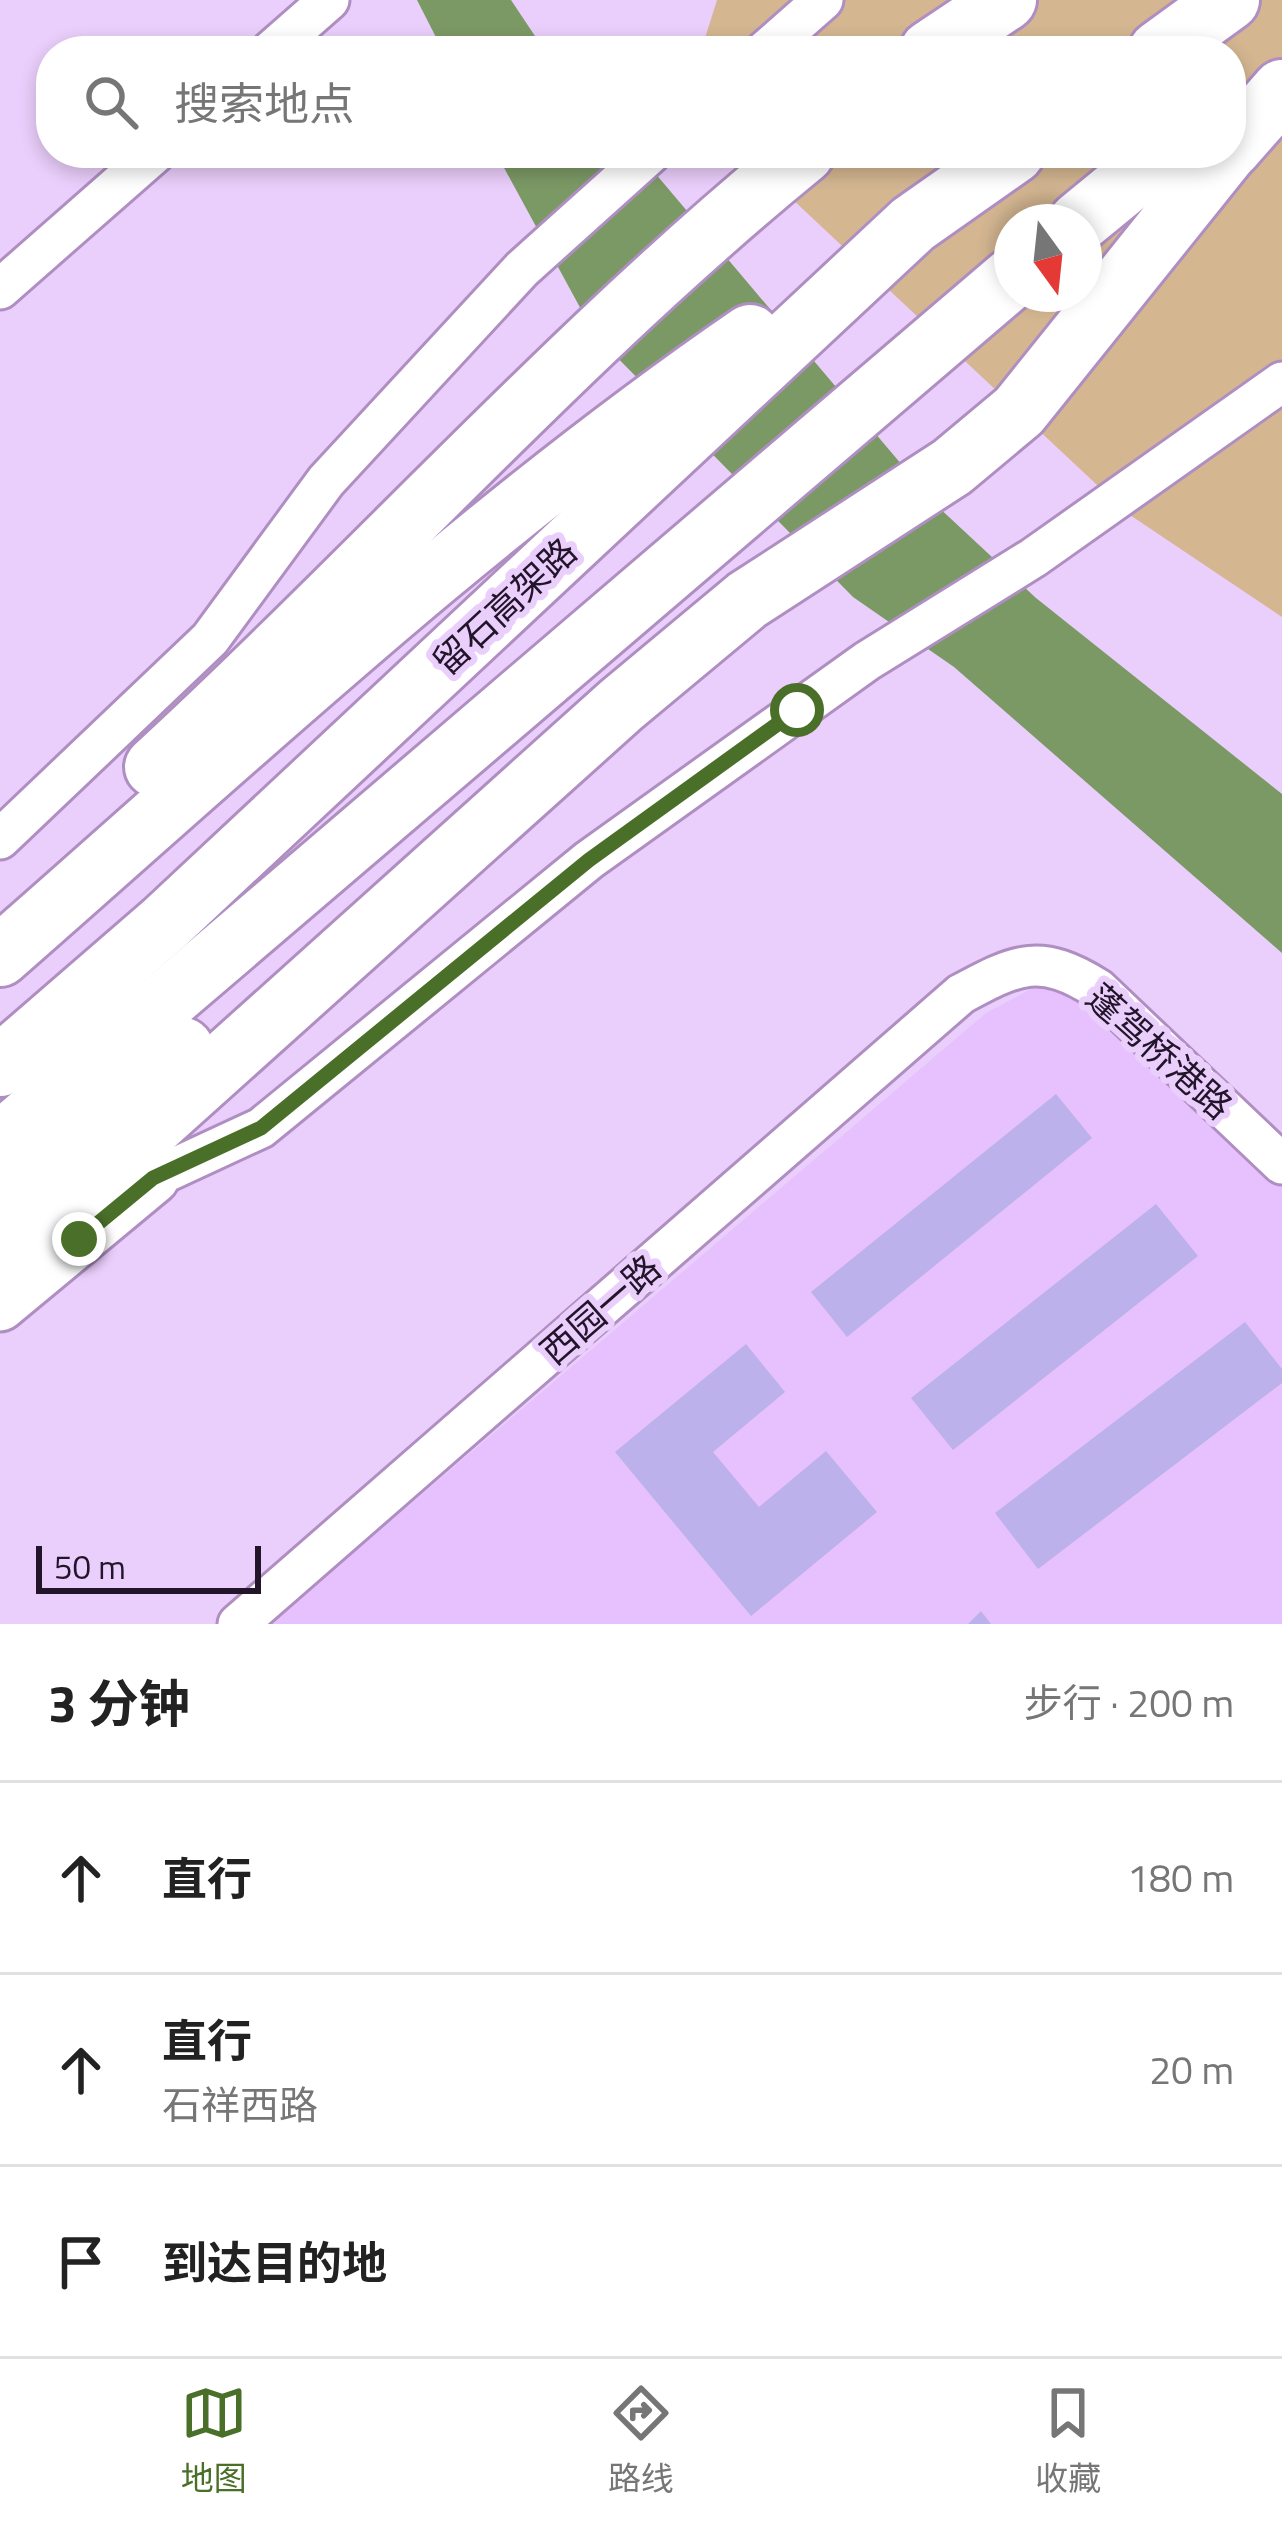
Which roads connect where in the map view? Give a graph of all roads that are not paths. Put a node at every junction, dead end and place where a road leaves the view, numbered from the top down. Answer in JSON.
{"nodes":[{"id":1,"x":329,"y":0,"type":"edge"},
{"id":2,"x":823,"y":0,"type":"edge"},
{"id":3,"x":1006,"y":0,"type":"edge"},
{"id":4,"x":1228,"y":0,"type":"edge"},
{"id":5,"x":288,"y":36,"type":"edge"},
{"id":6,"x":782,"y":36,"type":"edge"},
{"id":7,"x":952,"y":36,"type":"edge"},
{"id":8,"x":1179,"y":36,"type":"edge"},
{"id":9,"x":1282,"y":59,"type":"edge"},
{"id":10,"x":1246,"y":87,"type":"edge"},
{"id":11,"x":1282,"y":90,"type":"edge"},
{"id":12,"x":1246,"y":131,"type":"edge"},
{"id":13,"x":137,"y":168,"type":"edge"},
{"id":14,"x":634,"y":168,"type":"edge"},
{"id":15,"x":786,"y":168,"type":"edge"},
{"id":16,"x":993,"y":168,"type":"edge"},
{"id":17,"x":1145,"y":168,"type":"edge"},
{"id":18,"x":1215,"y":168,"type":"edge"},
{"id":19,"x":1100,"y":204,"type":"edge"},
{"id":20,"x":913,"y":224,"type":"junction"},
{"id":21,"x":0,"y":289,"type":"edge"},
{"id":22,"x":994,"y":293,"type":"edge"},
{"id":23,"x":1282,"y":382,"type":"edge"},
{"id":24,"x":833,"y":430,"type":"junction"},
{"id":25,"x":0,"y":839,"type":"edge"},
{"id":26,"x":0,"y":902,"type":"edge"},
{"id":27,"x":0,"y":956,"type":"edge"},
{"id":28,"x":327,"y":974,"type":"junction"},
{"id":29,"x":961,"y":994,"type":"joint"},
{"id":30,"x":0,"y":1066,"type":"edge"},
{"id":31,"x":0,"y":1143,"type":"edge"},
{"id":32,"x":1282,"y":1164,"type":"edge"},
{"id":33,"x":153,"y":1178,"type":"junction"},
{"id":34,"x":0,"y":1202,"type":"edge"},
{"id":35,"x":0,"y":1263,"type":"edge"},
{"id":36,"x":0,"y":1305,"type":"edge"},
{"id":37,"x":238,"y":1624,"type":"edge"}],
"edges":[{"from":1,"to":5,"type":"street"},
{"from":2,"to":6,"type":"street"},
{"from":3,"to":7,"type":"highway"},
{"from":4,"to":8,"type":"highway"},
{"from":9,"to":10,"type":"highway"},
{"from":11,"to":12,"type":"highway"},
{"from":13,"to":21,"type":"street"},
{"from":14,"to":25,"type":"street"},
{"from":15,"to":26,"type":"highway"},
{"from":16,"to":20,"type":"highway","name":"留石高架路"},
{"from":17,"to":19,"type":"highway"},
{"from":18,"to":28,"type":"highway"},
{"from":20,"to":27,"type":"highway"},
{"from":20,"to":30,"type":"highway","name":"留石高架路"},
{"from":22,"to":24,"type":"highway"},
{"from":23,"to":33,"type":"street"},
{"from":24,"to":31,"type":"highway"},
{"from":24,"to":34,"type":"highway"},
{"from":28,"to":33,"type":"highway"},
{"from":28,"to":35,"type":"highway"},
{"from":29,"to":32,"type":"street","name":"蓬驾桥港路"},
{"from":29,"to":37,"type":"street","name":"西园一路"},
{"from":33,"to":36,"type":"main road"}]}
